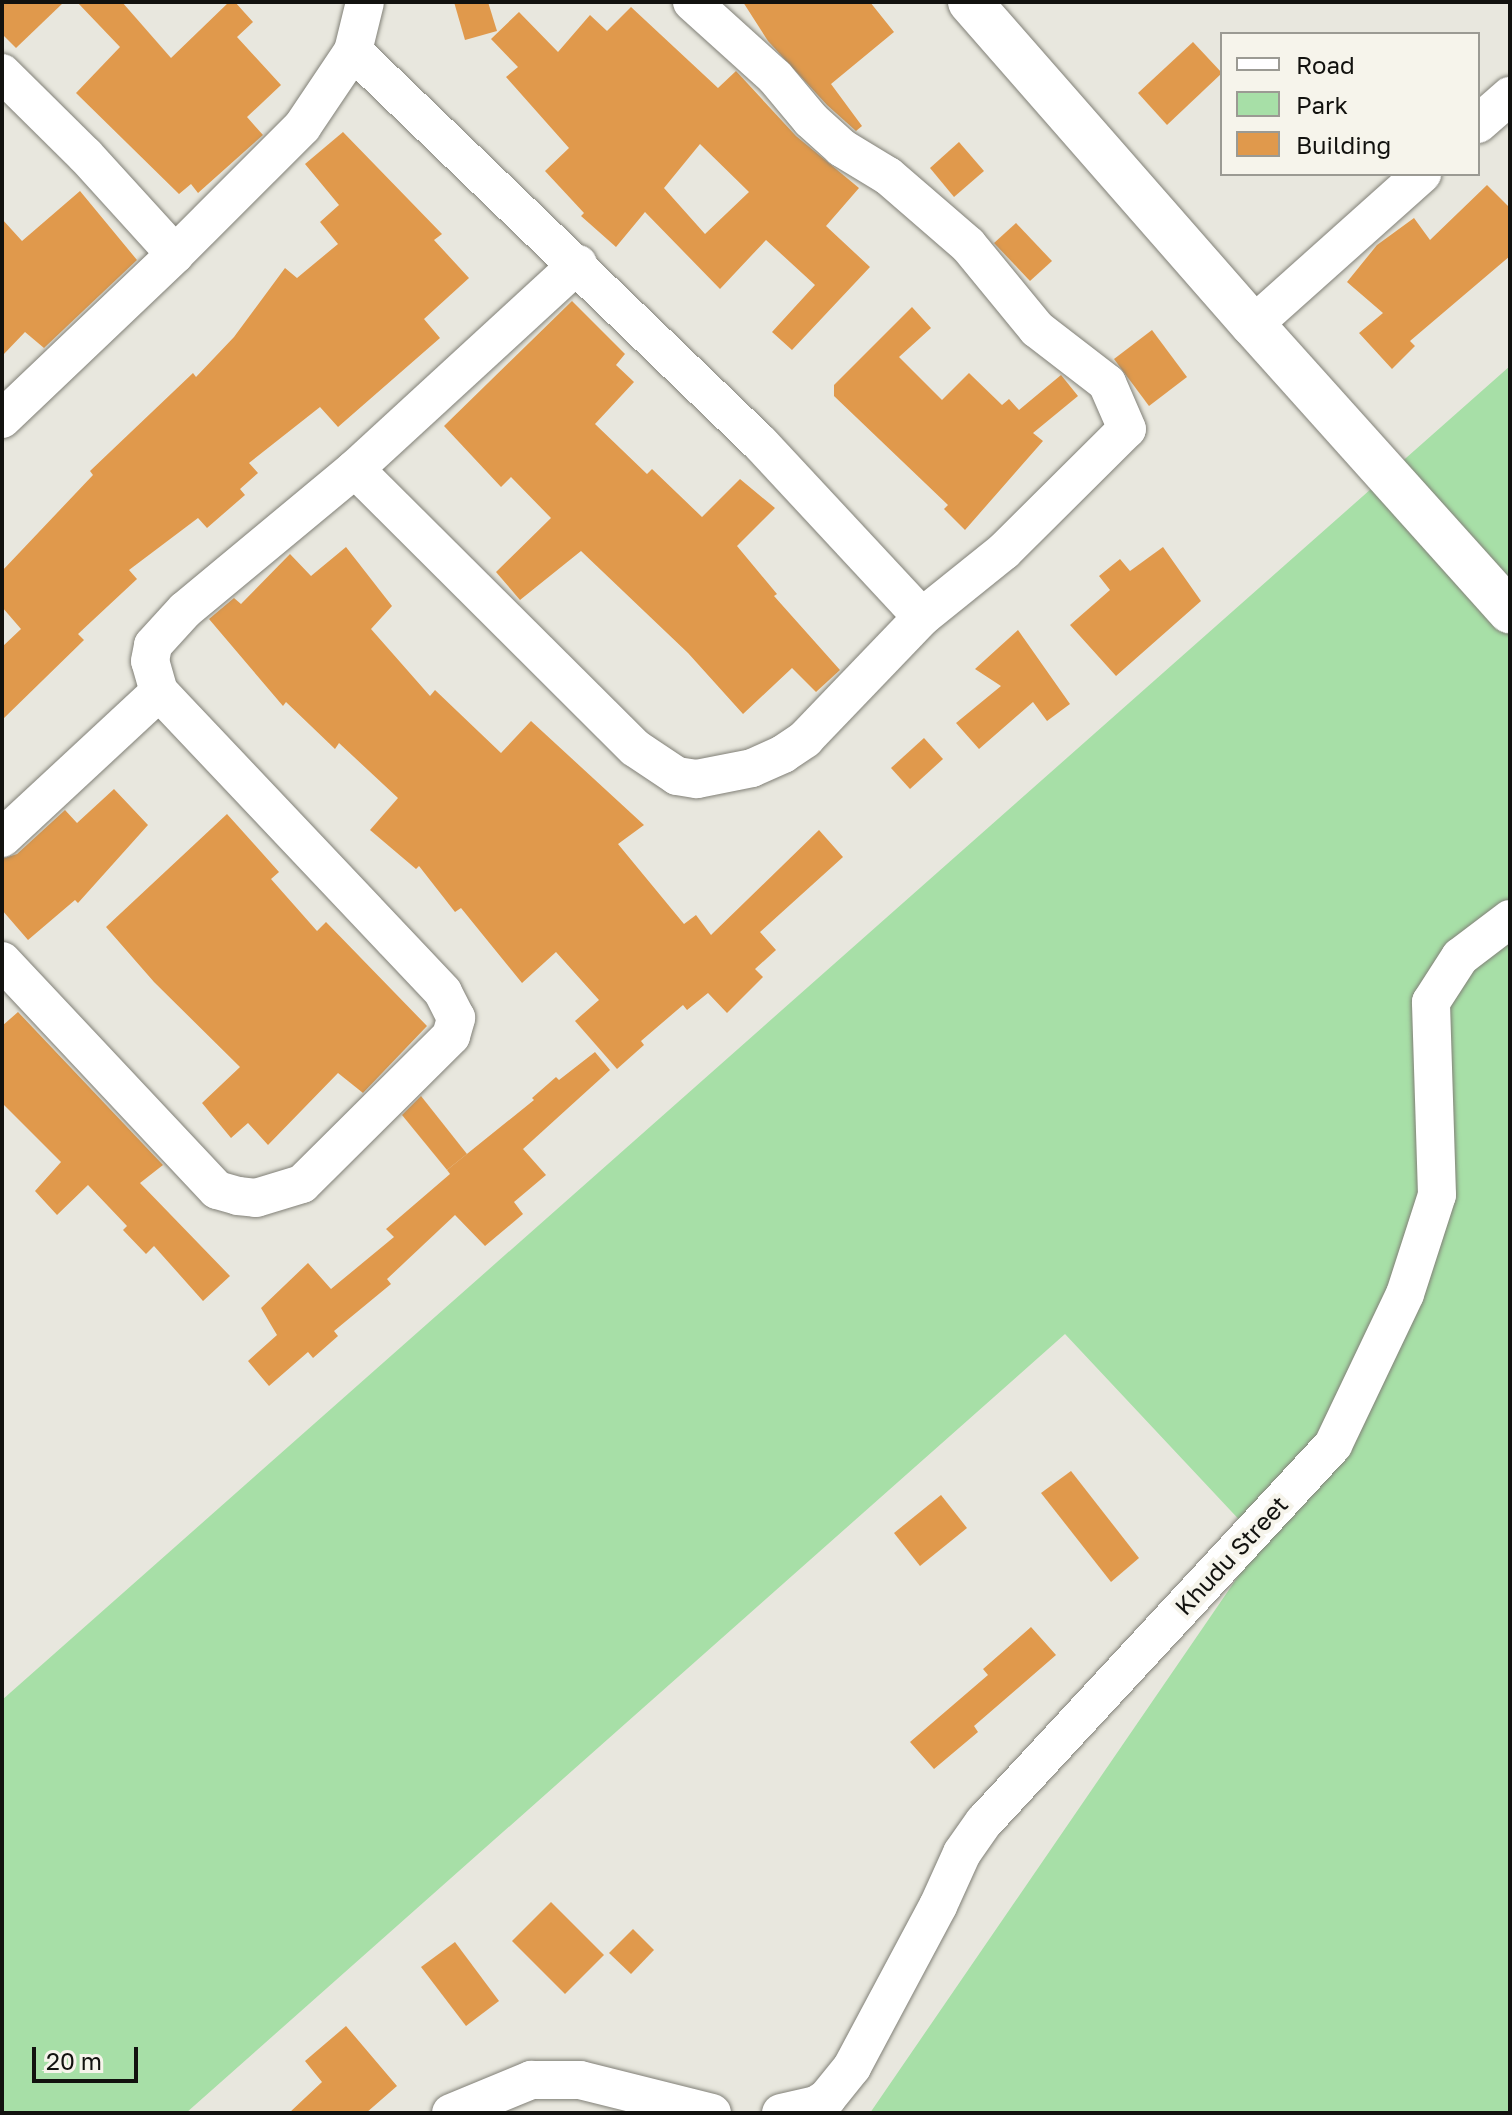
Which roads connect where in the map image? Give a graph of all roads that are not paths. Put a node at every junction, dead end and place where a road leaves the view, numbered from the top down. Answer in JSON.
{"nodes":[{"id":1,"x":365,"y":2,"type":"edge"},
{"id":2,"x":692,"y":2,"type":"edge"},
{"id":3,"x":970,"y":2,"type":"edge"},
{"id":4,"x":353,"y":51,"type":"junction"},
{"id":5,"x":2,"y":73,"type":"edge"},
{"id":6,"x":1510,"y":96,"type":"edge"},
{"id":7,"x":1480,"y":122,"type":"edge"},
{"id":8,"x":1420,"y":176,"type":"edge"},
{"id":9,"x":175,"y":254,"type":"junction"},
{"id":10,"x":578,"y":264,"type":"junction"},
{"id":11,"x":1253,"y":325,"type":"junction"},
{"id":12,"x":2,"y":419,"type":"edge"},
{"id":13,"x":355,"y":469,"type":"junction"},
{"id":14,"x":1510,"y":611,"type":"edge"},
{"id":15,"x":922,"y":617,"type":"junction"},
{"id":16,"x":159,"y":692,"type":"junction"},
{"id":17,"x":2,"y":838,"type":"edge"},
{"id":18,"x":1510,"y":919,"type":"edge"},
{"id":19,"x":2,"y":961,"type":"edge"},
{"id":20,"x":451,"y":2113,"type":"edge"},
{"id":21,"x":712,"y":2113,"type":"edge"},
{"id":22,"x":781,"y":2113,"type":"edge"}],
"edges":[{"from":1,"to":4,"type":"street"},
{"from":2,"to":15,"type":"street"},
{"from":3,"to":11,"type":"street"},
{"from":4,"to":9,"type":"street"},
{"from":4,"to":10,"type":"street"},
{"from":5,"to":9,"type":"street"},
{"from":6,"to":7,"type":"street"},
{"from":8,"to":11,"type":"street"},
{"from":9,"to":12,"type":"street"},
{"from":10,"to":13,"type":"street"},
{"from":10,"to":15,"type":"street"},
{"from":11,"to":14,"type":"street"},
{"from":13,"to":15,"type":"street"},
{"from":13,"to":16,"type":"street"},
{"from":16,"to":17,"type":"street"},
{"from":16,"to":19,"type":"street"},
{"from":18,"to":22,"type":"street","name":"Khudu Street"},
{"from":20,"to":21,"type":"street"}]}
